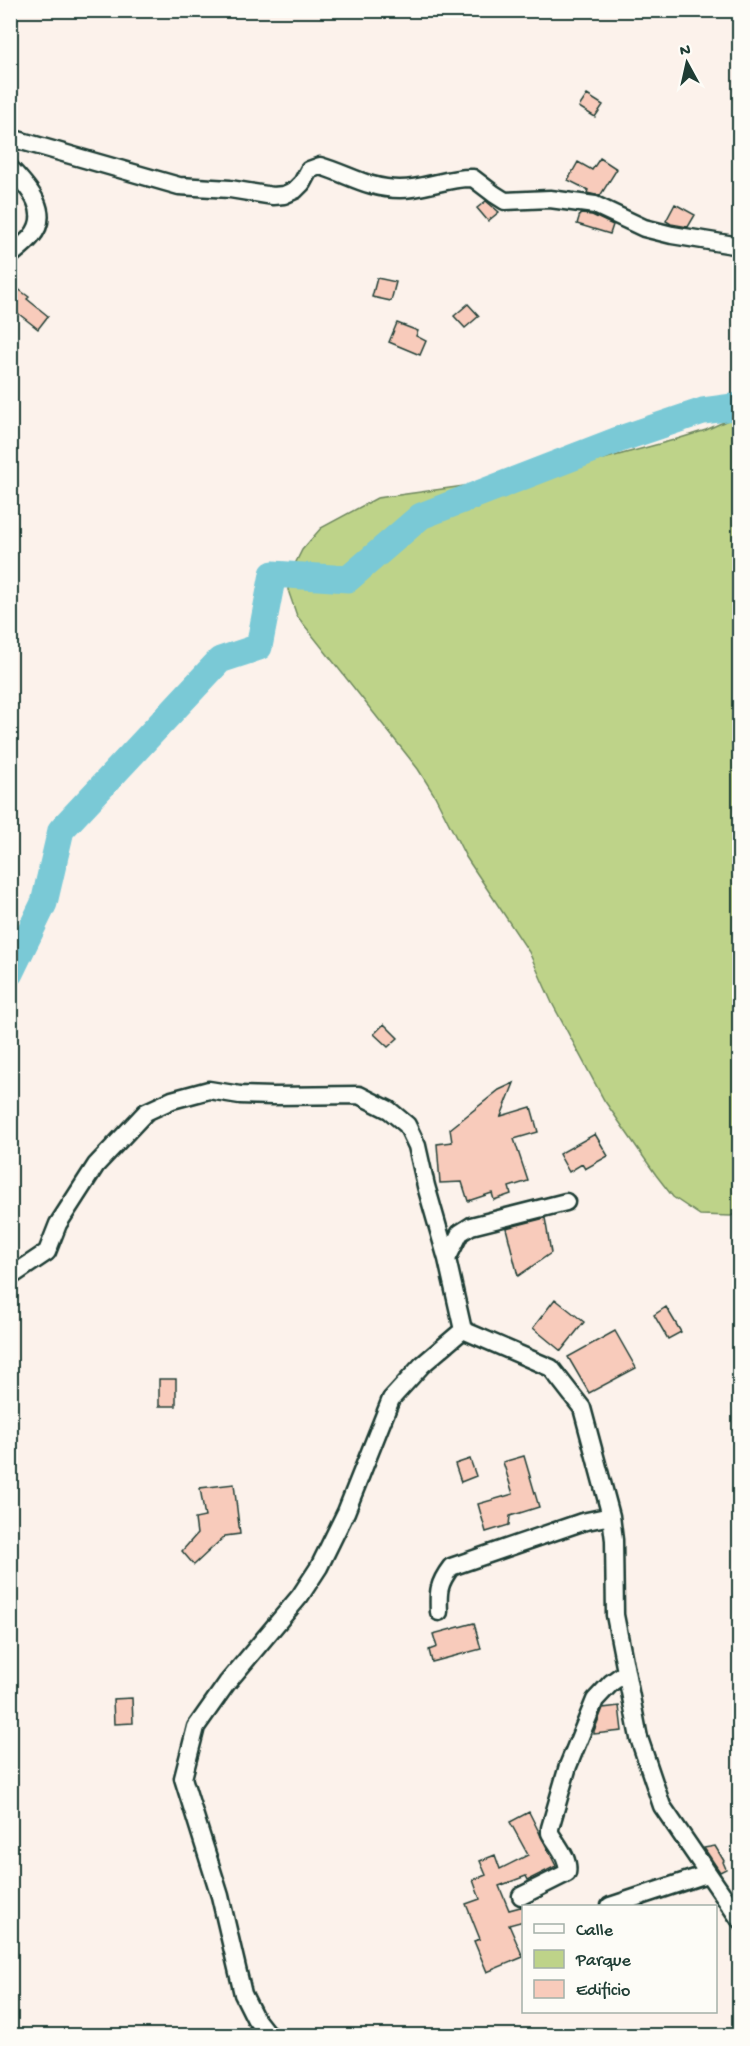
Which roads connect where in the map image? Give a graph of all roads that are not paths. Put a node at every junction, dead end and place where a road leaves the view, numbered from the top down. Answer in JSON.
{"nodes":[{"id":1,"x":10,"y":142,"type":"edge"},
{"id":2,"x":10,"y":168,"type":"edge"},
{"id":3,"x":740,"y":246,"type":"edge"},
{"id":4,"x":10,"y":256,"type":"edge"},
{"id":5,"x":566,"y":1202,"type":"dead end"},
{"id":6,"x":447,"y":1259,"type":"junction"},
{"id":7,"x":10,"y":1277,"type":"edge"},
{"id":8,"x":463,"y":1330,"type":"junction"},
{"id":9,"x":611,"y":1516,"type":"junction"},
{"id":10,"x":439,"y":1612,"type":"dead end"},
{"id":11,"x":626,"y":1672,"type":"junction"},
{"id":12,"x":707,"y":1874,"type":"junction"},
{"id":13,"x":521,"y":1896,"type":"dead end"},
{"id":14,"x":613,"y":1905,"type":"edge"},
{"id":15,"x":740,"y":1920,"type":"edge"},
{"id":16,"x":269,"y":2036,"type":"edge"}],
"edges":[{"from":1,"to":3,"type":"street"},
{"from":2,"to":4,"type":"street"},
{"from":5,"to":6,"type":"street"},
{"from":6,"to":7,"type":"street"},
{"from":6,"to":8,"type":"street"},
{"from":8,"to":9,"type":"street"},
{"from":8,"to":16,"type":"street"},
{"from":9,"to":10,"type":"street"},
{"from":9,"to":11,"type":"street"},
{"from":11,"to":12,"type":"street"},
{"from":11,"to":13,"type":"street"},
{"from":12,"to":14,"type":"street"},
{"from":12,"to":15,"type":"street"}]}
